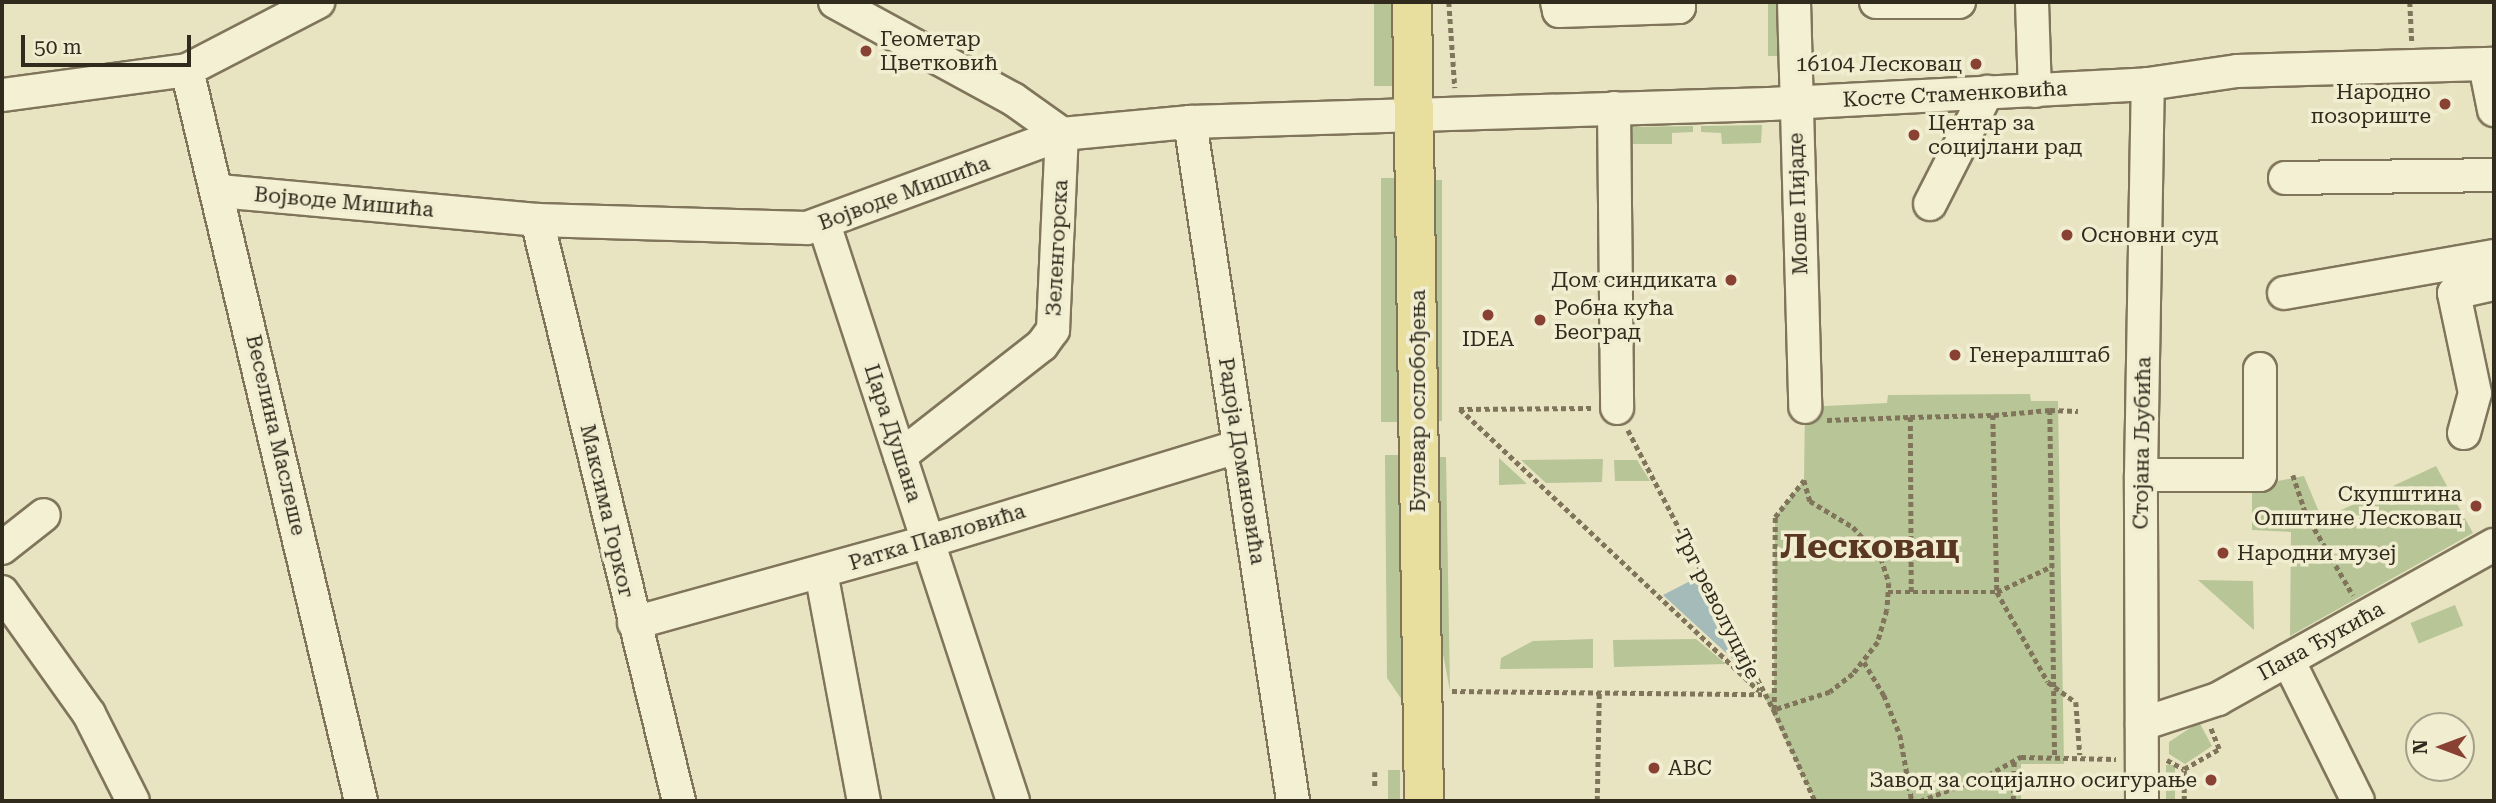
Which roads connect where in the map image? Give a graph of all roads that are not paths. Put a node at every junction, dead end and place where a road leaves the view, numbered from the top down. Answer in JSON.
{"nodes":[{"id":1,"x":318,"y":2,"type":"edge"},
{"id":2,"x":835,"y":2,"type":"edge"},
{"id":3,"x":1412,"y":2,"type":"edge"},
{"id":4,"x":1557,"y":2,"type":"edge"},
{"id":5,"x":1679,"y":2,"type":"edge"},
{"id":6,"x":1794,"y":2,"type":"edge"},
{"id":7,"x":1876,"y":2,"type":"edge"},
{"id":8,"x":1959,"y":2,"type":"edge"},
{"id":9,"x":2032,"y":2,"type":"edge"},
{"id":10,"x":2490,"y":64,"type":"edge"},
{"id":11,"x":187,"y":70,"type":"junction"},
{"id":12,"x":2148,"y":84,"type":"junction"},
{"id":13,"x":2035,"y":90,"type":"junction"},
{"id":14,"x":1987,"y":92,"type":"junction"},
{"id":15,"x":2,"y":95,"type":"edge"},
{"id":16,"x":1795,"y":102,"type":"junction"},
{"id":17,"x":1614,"y":108,"type":"junction"},
{"id":18,"x":2494,"y":110,"type":"edge"},
{"id":19,"x":1416,"y":115,"type":"junction"},
{"id":20,"x":1190,"y":122,"type":"junction"},
{"id":21,"x":1062,"y":134,"type":"junction"},
{"id":22,"x":2494,"y":175,"type":"edge"},
{"id":23,"x":2285,"y":178,"type":"dead end"},
{"id":24,"x":219,"y":191,"type":"junction"},
{"id":25,"x":1930,"y":204,"type":"dead end"},
{"id":26,"x":537,"y":220,"type":"junction"},
{"id":27,"x":824,"y":225,"type":"junction"},
{"id":28,"x":2494,"y":256,"type":"edge"},
{"id":29,"x":2494,"y":284,"type":"edge"},
{"id":30,"x":2284,"y":293,"type":"dead end"},
{"id":31,"x":2260,"y":369,"type":"dead end"},
{"id":32,"x":1617,"y":408,"type":"road end"},
{"id":33,"x":1813,"y":413,"type":"road end"},
{"id":34,"x":2464,"y":433,"type":"dead end"},
{"id":35,"x":1239,"y":446,"type":"junction"},
{"id":36,"x":900,"y":456,"type":"junction"},
{"id":37,"x":2141,"y":475,"type":"junction"},
{"id":38,"x":44,"y":515,"type":"dead end"},
{"id":39,"x":929,"y":541,"type":"junction"},
{"id":40,"x":2494,"y":545,"type":"edge"},
{"id":41,"x":2,"y":548,"type":"edge"},
{"id":42,"x":821,"y":572,"type":"junction"},
{"id":43,"x":2,"y":592,"type":"edge"},
{"id":44,"x":634,"y":624,"type":"junction"},
{"id":45,"x":2288,"y":660,"type":"junction"},
{"id":46,"x":2142,"y":724,"type":"junction"},
{"id":47,"x":133,"y":801,"type":"edge"},
{"id":48,"x":361,"y":801,"type":"edge"},
{"id":49,"x":679,"y":801,"type":"edge"},
{"id":50,"x":864,"y":801,"type":"edge"},
{"id":51,"x":1013,"y":801,"type":"edge"},
{"id":52,"x":1293,"y":801,"type":"edge"},
{"id":53,"x":1424,"y":801,"type":"edge"},
{"id":54,"x":2142,"y":801,"type":"edge"},
{"id":55,"x":2358,"y":801,"type":"edge"}],
"edges":[{"from":1,"to":11,"type":"street"},
{"from":2,"to":21,"type":"street"},
{"from":3,"to":19,"type":"main road","name":"Булевар ослобођења"},
{"from":4,"to":5,"type":"street"},
{"from":6,"to":16,"type":"street","name":"Моше Пијаде"},
{"from":7,"to":8,"type":"street"},
{"from":9,"to":13,"type":"street"},
{"from":10,"to":12,"type":"street","name":"Косте Стаменковића"},
{"from":10,"to":18,"type":"street"},
{"from":11,"to":15,"type":"street"},
{"from":11,"to":24,"type":"street","name":"Веселина Маслеше"},
{"from":12,"to":13,"type":"street","name":"Косте Стаменковића"},
{"from":12,"to":37,"type":"street","name":"Стојана Љубића"},
{"from":13,"to":14,"type":"street","name":"Косте Стаменковића"},
{"from":14,"to":16,"type":"street","name":"Косте Стаменковића"},
{"from":14,"to":25,"type":"street"},
{"from":16,"to":17,"type":"street","name":"Косте Стаменковића"},
{"from":16,"to":33,"type":"street","name":"Моше Пијаде"},
{"from":17,"to":19,"type":"street","name":"Косте Стаменковића"},
{"from":17,"to":32,"type":"street"},
{"from":19,"to":20,"type":"street","name":"Војводе Мишића"},
{"from":19,"to":53,"type":"main road","name":"Булевар ослобођења"},
{"from":20,"to":21,"type":"street","name":"Војводе Мишића"},
{"from":20,"to":35,"type":"street","name":"Радоја Домановића"},
{"from":21,"to":27,"type":"street","name":"Војводе Мишића"},
{"from":21,"to":36,"type":"street","name":"Зеленгорска"},
{"from":22,"to":23,"type":"street"},
{"from":24,"to":26,"type":"street","name":"Војводе Мишића"},
{"from":24,"to":48,"type":"street","name":"Веселина Маслеше"},
{"from":26,"to":27,"type":"street","name":"Војводе Мишића"},
{"from":26,"to":44,"type":"street","name":"Максима Горког"},
{"from":27,"to":36,"type":"street","name":"Цара Душана"},
{"from":28,"to":30,"type":"street"},
{"from":29,"to":34,"type":"street"},
{"from":31,"to":37,"type":"street"},
{"from":35,"to":39,"type":"street","name":"Ратка Павловића"},
{"from":35,"to":52,"type":"street","name":"Радоја Домановића"},
{"from":36,"to":39,"type":"street","name":"Цара Душана"},
{"from":37,"to":46,"type":"street","name":"Стојана Љубића"},
{"from":38,"to":41,"type":"street"},
{"from":39,"to":42,"type":"street","name":"Ратка Павловића"},
{"from":39,"to":51,"type":"street","name":"Цара Душана"},
{"from":40,"to":45,"type":"street","name":"Пана Ђукића"},
{"from":42,"to":44,"type":"street","name":"Ратка Павловића"},
{"from":42,"to":50,"type":"street"},
{"from":43,"to":47,"type":"street"},
{"from":44,"to":49,"type":"street","name":"Максима Горког"},
{"from":45,"to":46,"type":"street","name":"Пана Ђукића"},
{"from":45,"to":55,"type":"street"},
{"from":46,"to":54,"type":"street","name":"Стојана Љубића"}]}
